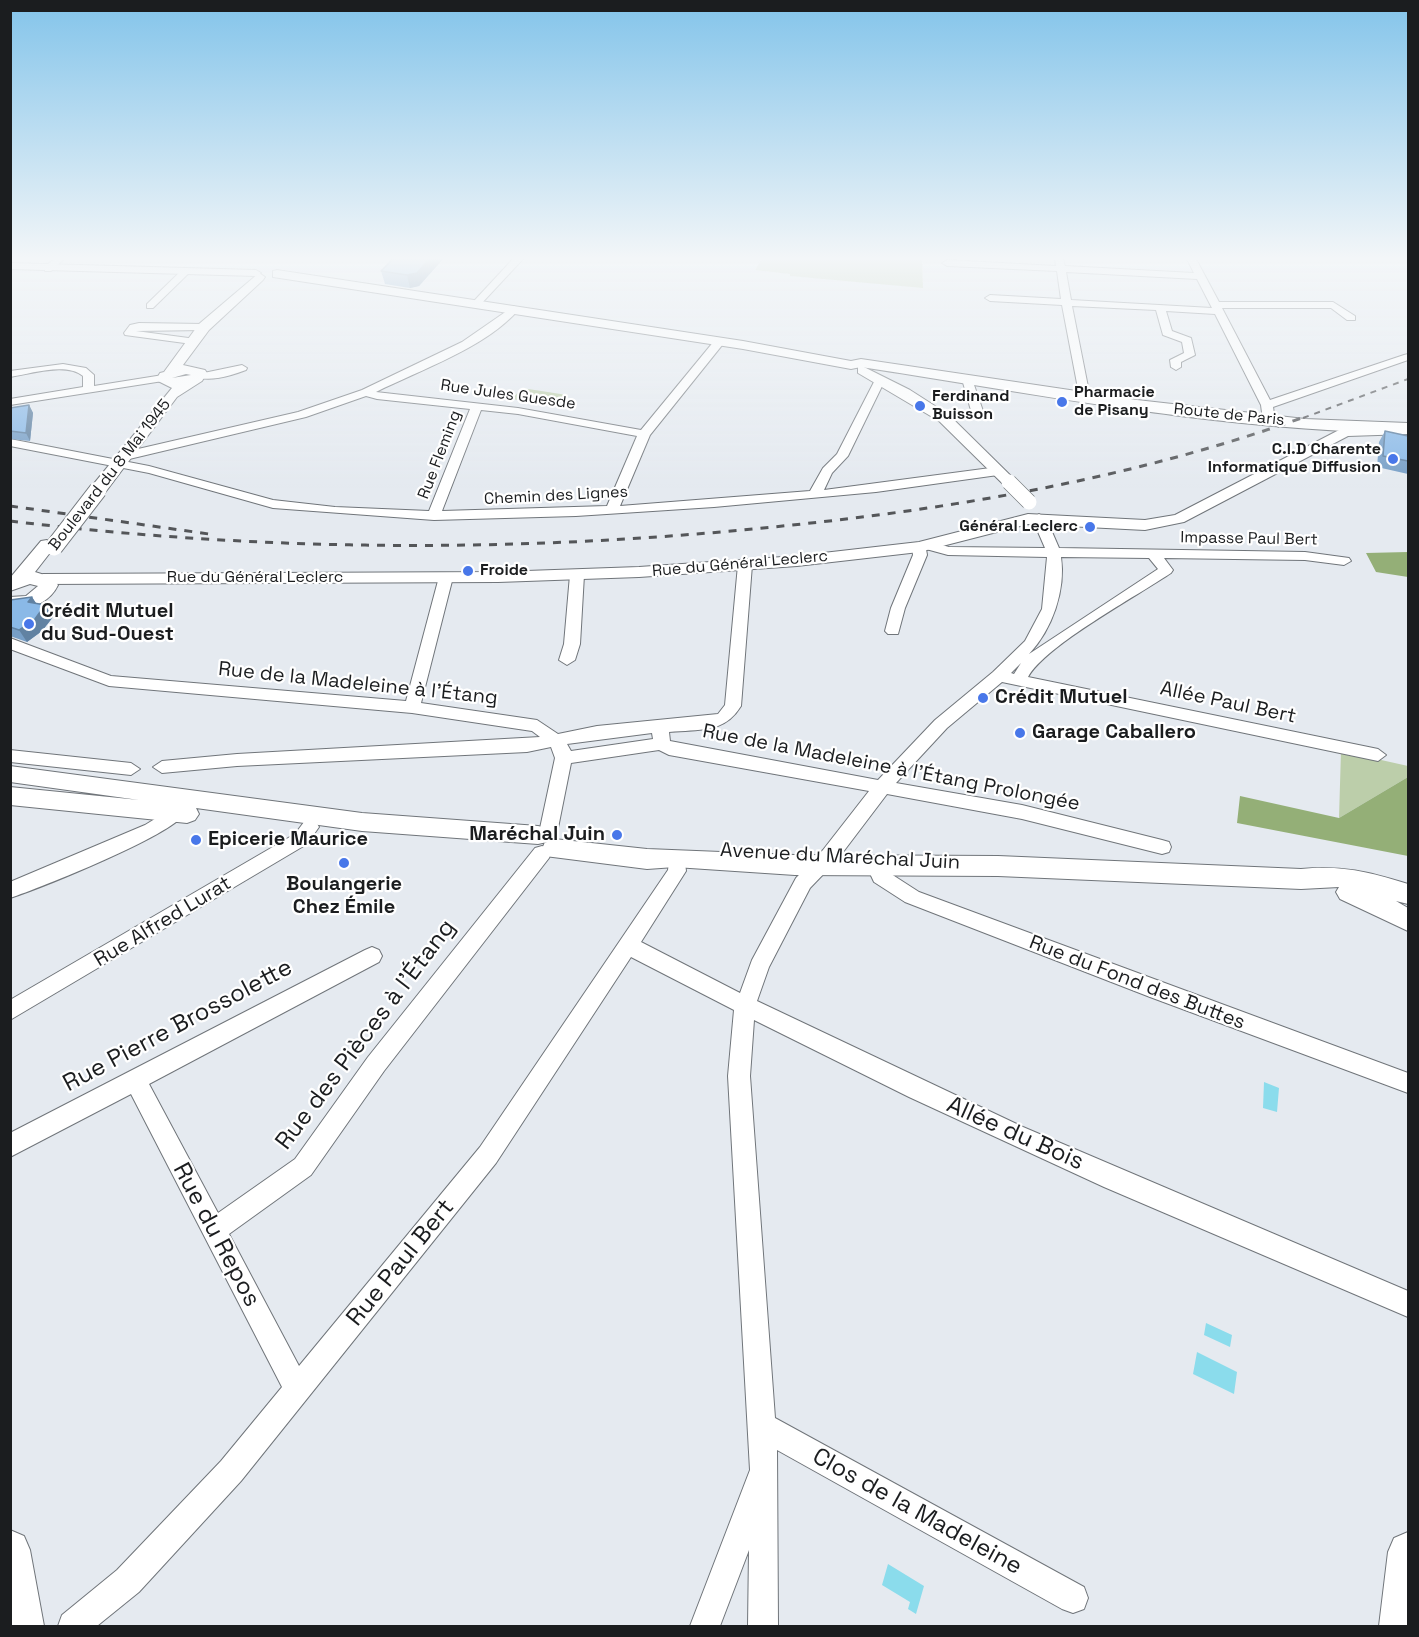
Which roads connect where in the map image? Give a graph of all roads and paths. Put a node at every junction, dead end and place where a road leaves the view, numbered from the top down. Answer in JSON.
{"nodes":[{"id":1,"x":142,"y":335,"type":"edge"},
{"id":2,"x":197,"y":335,"type":"edge"},
{"id":3,"x":206,"y":335,"type":"edge"},
{"id":4,"x":480,"y":335,"type":"edge"},
{"id":5,"x":678,"y":335,"type":"edge"},
{"id":6,"x":1074,"y":335,"type":"edge"},
{"id":7,"x":1174,"y":335,"type":"edge"},
{"id":8,"x":1230,"y":335,"type":"edge"},
{"id":9,"x":192,"y":341,"type":"junction"},
{"id":10,"x":719,"y":342,"type":"junction"},
{"id":11,"x":1408,"y":357,"type":"edge"},
{"id":12,"x":860,"y":367,"type":"junction"},
{"id":13,"x":1176,"y":367,"type":"dead end"},
{"id":14,"x":242,"y":368,"type":"dead end"},
{"id":15,"x":10,"y":374,"type":"edge"},
{"id":16,"x":196,"y":375,"type":"junction"},
{"id":17,"x":167,"y":377,"type":"junction"},
{"id":18,"x":880,"y":380,"type":"junction"},
{"id":19,"x":967,"y":380,"type":"junction"},
{"id":20,"x":88,"y":389,"type":"junction"},
{"id":21,"x":366,"y":392,"type":"junction"},
{"id":22,"x":1084,"y":397,"type":"junction"},
{"id":23,"x":10,"y":402,"type":"edge"},
{"id":24,"x":477,"y":406,"type":"junction"},
{"id":25,"x":1268,"y":412,"type":"junction"},
{"id":26,"x":978,"y":414,"type":"dead end"},
{"id":27,"x":1305,"y":424,"type":"junction"},
{"id":28,"x":143,"y":429,"type":"junction"},
{"id":29,"x":1408,"y":430,"type":"edge"},
{"id":30,"x":1346,"y":432,"type":"junction"},
{"id":31,"x":644,"y":434,"type":"junction"},
{"id":32,"x":10,"y":442,"type":"edge"},
{"id":33,"x":122,"y":457,"type":"junction"},
{"id":34,"x":998,"y":471,"type":"junction"},
{"id":35,"x":815,"y":494,"type":"junction"},
{"id":36,"x":612,"y":510,"type":"junction"},
{"id":37,"x":434,"y":516,"type":"junction"},
{"id":38,"x":1041,"y":524,"type":"junction"},
{"id":39,"x":51,"y":546,"type":"junction"},
{"id":40,"x":923,"y":546,"type":"junction"},
{"id":41,"x":1053,"y":552,"type":"junction"},
{"id":42,"x":1153,"y":555,"type":"junction"},
{"id":43,"x":1344,"y":561,"type":"dead end"},
{"id":44,"x":745,"y":565,"type":"junction"},
{"id":45,"x":577,"y":575,"type":"junction"},
{"id":46,"x":446,"y":577,"type":"junction"},
{"id":47,"x":13,"y":581,"type":"edge"},
{"id":48,"x":42,"y":583,"type":"junction"},
{"id":49,"x":14,"y":605,"type":"edge"},
{"id":50,"x":893,"y":631,"type":"dead end"},
{"id":51,"x":14,"y":650,"type":"edge"},
{"id":52,"x":567,"y":660,"type":"dead end"},
{"id":53,"x":999,"y":675,"type":"junction"},
{"id":54,"x":1019,"y":679,"type":"junction"},
{"id":55,"x":412,"y":707,"type":"junction"},
{"id":56,"x":661,"y":736,"type":"junction"},
{"id":57,"x":555,"y":740,"type":"junction"},
{"id":58,"x":1378,"y":755,"type":"dead end"},
{"id":59,"x":564,"y":758,"type":"junction"},
{"id":60,"x":11,"y":761,"type":"edge"},
{"id":61,"x":162,"y":767,"type":"dead end"},
{"id":62,"x":131,"y":769,"type":"dead end"},
{"id":63,"x":10,"y":785,"type":"edge"},
{"id":64,"x":884,"y":785,"type":"junction"},
{"id":65,"x":10,"y":796,"type":"edge"},
{"id":66,"x":181,"y":806,"type":"junction"},
{"id":67,"x":303,"y":835,"type":"junction"},
{"id":68,"x":545,"y":842,"type":"junction"},
{"id":69,"x":1162,"y":847,"type":"dead end"},
{"id":70,"x":678,"y":854,"type":"junction"},
{"id":71,"x":824,"y":860,"type":"junction"},
{"id":72,"x":998,"y":866,"type":"junction"},
{"id":73,"x":876,"y":867,"type":"junction"},
{"id":74,"x":1301,"y":879,"type":"junction"},
{"id":75,"x":10,"y":890,"type":"edge"},
{"id":76,"x":1408,"y":894,"type":"edge"},
{"id":77,"x":1408,"y":920,"type":"edge"},
{"id":78,"x":629,"y":946,"type":"junction"},
{"id":79,"x":372,"y":956,"type":"dead end"},
{"id":80,"x":745,"y":1007,"type":"junction"},
{"id":81,"x":10,"y":1011,"type":"edge"},
{"id":82,"x":135,"y":1079,"type":"junction"},
{"id":83,"x":1408,"y":1083,"type":"edge"},
{"id":84,"x":10,"y":1146,"type":"edge"},
{"id":85,"x":214,"y":1230,"type":"junction"},
{"id":86,"x":1408,"y":1304,"type":"edge"},
{"id":87,"x":298,"y":1391,"type":"junction"},
{"id":88,"x":761,"y":1426,"type":"junction"},
{"id":89,"x":764,"y":1470,"type":"junction"},
{"id":90,"x":10,"y":1550,"type":"edge"},
{"id":91,"x":1408,"y":1552,"type":"edge"},
{"id":92,"x":1073,"y":1598,"type":"dead end"},
{"id":93,"x":24,"y":1626,"type":"edge"},
{"id":94,"x":73,"y":1626,"type":"edge"},
{"id":95,"x":705,"y":1626,"type":"edge"},
{"id":96,"x":763,"y":1626,"type":"edge"},
{"id":97,"x":1399,"y":1626,"type":"edge"}],
"edges":[{"from":1,"to":9,"type":"street"},
{"from":2,"to":9,"type":"main road","name":"Boulevard du 8 Mai 1945"},
{"from":3,"to":16,"type":"main road"},
{"from":4,"to":21,"type":"street"},
{"from":5,"to":10,"type":"main road","name":"Route de Paris"},
{"from":6,"to":22,"type":"street"},
{"from":7,"to":13,"type":"street"},
{"from":8,"to":25,"type":"street"},
{"from":9,"to":17,"type":"main road","name":"Boulevard du 8 Mai 1945"},
{"from":10,"to":12,"type":"main road","name":"Route de Paris"},
{"from":10,"to":31,"type":"street"},
{"from":11,"to":25,"type":"street"},
{"from":12,"to":18,"type":"street"},
{"from":12,"to":19,"type":"main road","name":"Route de Paris"},
{"from":14,"to":16,"type":"street"},
{"from":15,"to":20,"type":"street"},
{"from":16,"to":17,"type":"main road"},
{"from":16,"to":28,"type":"main road","name":"Boulevard du 8 Mai 1945"},
{"from":17,"to":20,"type":"street"},
{"from":17,"to":28,"type":"main road","name":"Boulevard du 8 Mai 1945"},
{"from":18,"to":34,"type":"street"},
{"from":18,"to":35,"type":"street"},
{"from":19,"to":22,"type":"main road","name":"Route de Paris"},
{"from":19,"to":26,"type":"street"},
{"from":20,"to":23,"type":"street"},
{"from":21,"to":24,"type":"street","name":"Rue Jules Guesde"},
{"from":21,"to":33,"type":"street"},
{"from":22,"to":25,"type":"main road","name":"Route de Paris"},
{"from":24,"to":31,"type":"street","name":"Rue Jules Guesde"},
{"from":24,"to":37,"type":"street","name":"Rue Fleming"},
{"from":25,"to":27,"type":"main road","name":"Route de Paris"},
{"from":27,"to":29,"type":"main road","name":"Route de Paris"},
{"from":27,"to":30,"type":"main road","name":"Route de Paris"},
{"from":28,"to":33,"type":"main road","name":"Boulevard du 8 Mai 1945"},
{"from":29,"to":30,"type":"main road","name":"Route de Paris"},
{"from":30,"to":38,"type":"street","name":"Rue du Général Leclerc"},
{"from":31,"to":36,"type":"street"},
{"from":32,"to":33,"type":"street","name":"Chemin des Lignes"},
{"from":33,"to":37,"type":"street","name":"Chemin des Lignes"},
{"from":33,"to":39,"type":"main road","name":"Boulevard du 8 Mai 1945","bridge":true},
{"from":34,"to":35,"type":"street","name":"Chemin des Lignes"},
{"from":34,"to":38,"type":"street","bridge":true},
{"from":35,"to":36,"type":"street","name":"Chemin des Lignes"},
{"from":36,"to":37,"type":"street","name":"Chemin des Lignes"},
{"from":38,"to":40,"type":"street","name":"Rue du Général Leclerc"},
{"from":38,"to":41,"type":"street"},
{"from":39,"to":47,"type":"main road","name":"Boulevard du 8 Mai 1945"},
{"from":39,"to":48,"type":"main road","name":"Boulevard du 8 Mai 1945"},
{"from":40,"to":41,"type":"street","name":"Impasse Paul Bert"},
{"from":40,"to":44,"type":"street","name":"Rue du Général Leclerc"},
{"from":40,"to":50,"type":"street"},
{"from":41,"to":42,"type":"street","name":"Impasse Paul Bert"},
{"from":41,"to":53,"type":"street"},
{"from":42,"to":43,"type":"street","name":"Impasse Paul Bert"},
{"from":42,"to":54,"type":"street","name":"Impasse Paul Bert"},
{"from":44,"to":45,"type":"street","name":"Rue du Général Leclerc"},
{"from":44,"to":56,"type":"street"},
{"from":45,"to":46,"type":"street","name":"Rue du Général Leclerc"},
{"from":45,"to":52,"type":"street"},
{"from":46,"to":48,"type":"street","name":"Rue du Général Leclerc"},
{"from":46,"to":55,"type":"street"},
{"from":47,"to":48,"type":"main road"},
{"from":48,"to":49,"type":"main road"},
{"from":51,"to":55,"type":"street","name":"Rue de la Madeleine à l'Étang"},
{"from":53,"to":54,"type":"street","name":"Allée Paul Bert"},
{"from":53,"to":64,"type":"street"},
{"from":54,"to":58,"type":"street","name":"Allée Paul Bert"},
{"from":55,"to":57,"type":"street","name":"Rue de la Madeleine à l'Étang"},
{"from":56,"to":57,"type":"street"},
{"from":56,"to":59,"type":"street"},
{"from":56,"to":64,"type":"street","name":"Rue de la Madeleine à l'Étang Prolongée"},
{"from":57,"to":59,"type":"street"},
{"from":57,"to":61,"type":"street"},
{"from":59,"to":68,"type":"street"},
{"from":60,"to":62,"type":"street"},
{"from":60,"to":66,"type":"main road","name":"Avenue du Maréchal Juin"},
{"from":63,"to":66,"type":"main road","name":"Avenue du Maréchal Juin"},
{"from":64,"to":69,"type":"street","name":"Rue de la Madeleine à l'Étang Prolongée"},
{"from":64,"to":71,"type":"street"},
{"from":65,"to":66,"type":"main road","name":"Avenue du Maréchal Juin"},
{"from":66,"to":67,"type":"main road","name":"Avenue du Maréchal Juin"},
{"from":66,"to":68,"type":"main road","name":"Avenue du Maréchal Juin"},
{"from":66,"to":75,"type":"street"},
{"from":67,"to":68,"type":"main road","name":"Avenue du Maréchal Juin"},
{"from":67,"to":81,"type":"street","name":"Rue Alfred Lurat"},
{"from":68,"to":70,"type":"main road","name":"Avenue du Maréchal Juin"},
{"from":68,"to":85,"type":"street","name":"Rue des Pièces à l'Étang"},
{"from":70,"to":71,"type":"main road","name":"Avenue du Maréchal Juin"},
{"from":70,"to":78,"type":"street","name":"Rue Paul Bert"},
{"from":71,"to":72,"type":"main road","name":"Avenue du Maréchal Juin"},
{"from":71,"to":73,"type":"main road","name":"Avenue du Maréchal Juin"},
{"from":71,"to":80,"type":"street"},
{"from":72,"to":73,"type":"main road","name":"Avenue du Maréchal Juin"},
{"from":72,"to":74,"type":"main road","name":"Avenue du Maréchal Juin"},
{"from":73,"to":83,"type":"street","name":"Rue du Fond des Buttes"},
{"from":74,"to":76,"type":"main road","name":"Avenue du Maréchal Juin"},
{"from":74,"to":77,"type":"main road","name":"Avenue du Maréchal Juin"},
{"from":78,"to":80,"type":"street","name":"Allée du Bois"},
{"from":78,"to":87,"type":"street","name":"Rue Paul Bert"},
{"from":79,"to":82,"type":"street","name":"Rue Pierre Brossolette"},
{"from":80,"to":86,"type":"street","name":"Allée du Bois"},
{"from":80,"to":88,"type":"street"},
{"from":82,"to":84,"type":"street","name":"Rue Pierre Brossolette"},
{"from":82,"to":85,"type":"street","name":"Rue du Repos"},
{"from":85,"to":87,"type":"street","name":"Rue du Repos"},
{"from":87,"to":94,"type":"street","name":"Rue Paul Bert"},
{"from":88,"to":89,"type":"street"},
{"from":88,"to":92,"type":"street","name":"Clos de la Madeleine"},
{"from":89,"to":95,"type":"street"},
{"from":89,"to":96,"type":"street"},
{"from":90,"to":93,"type":"main road"},
{"from":91,"to":97,"type":"main road"}]}
